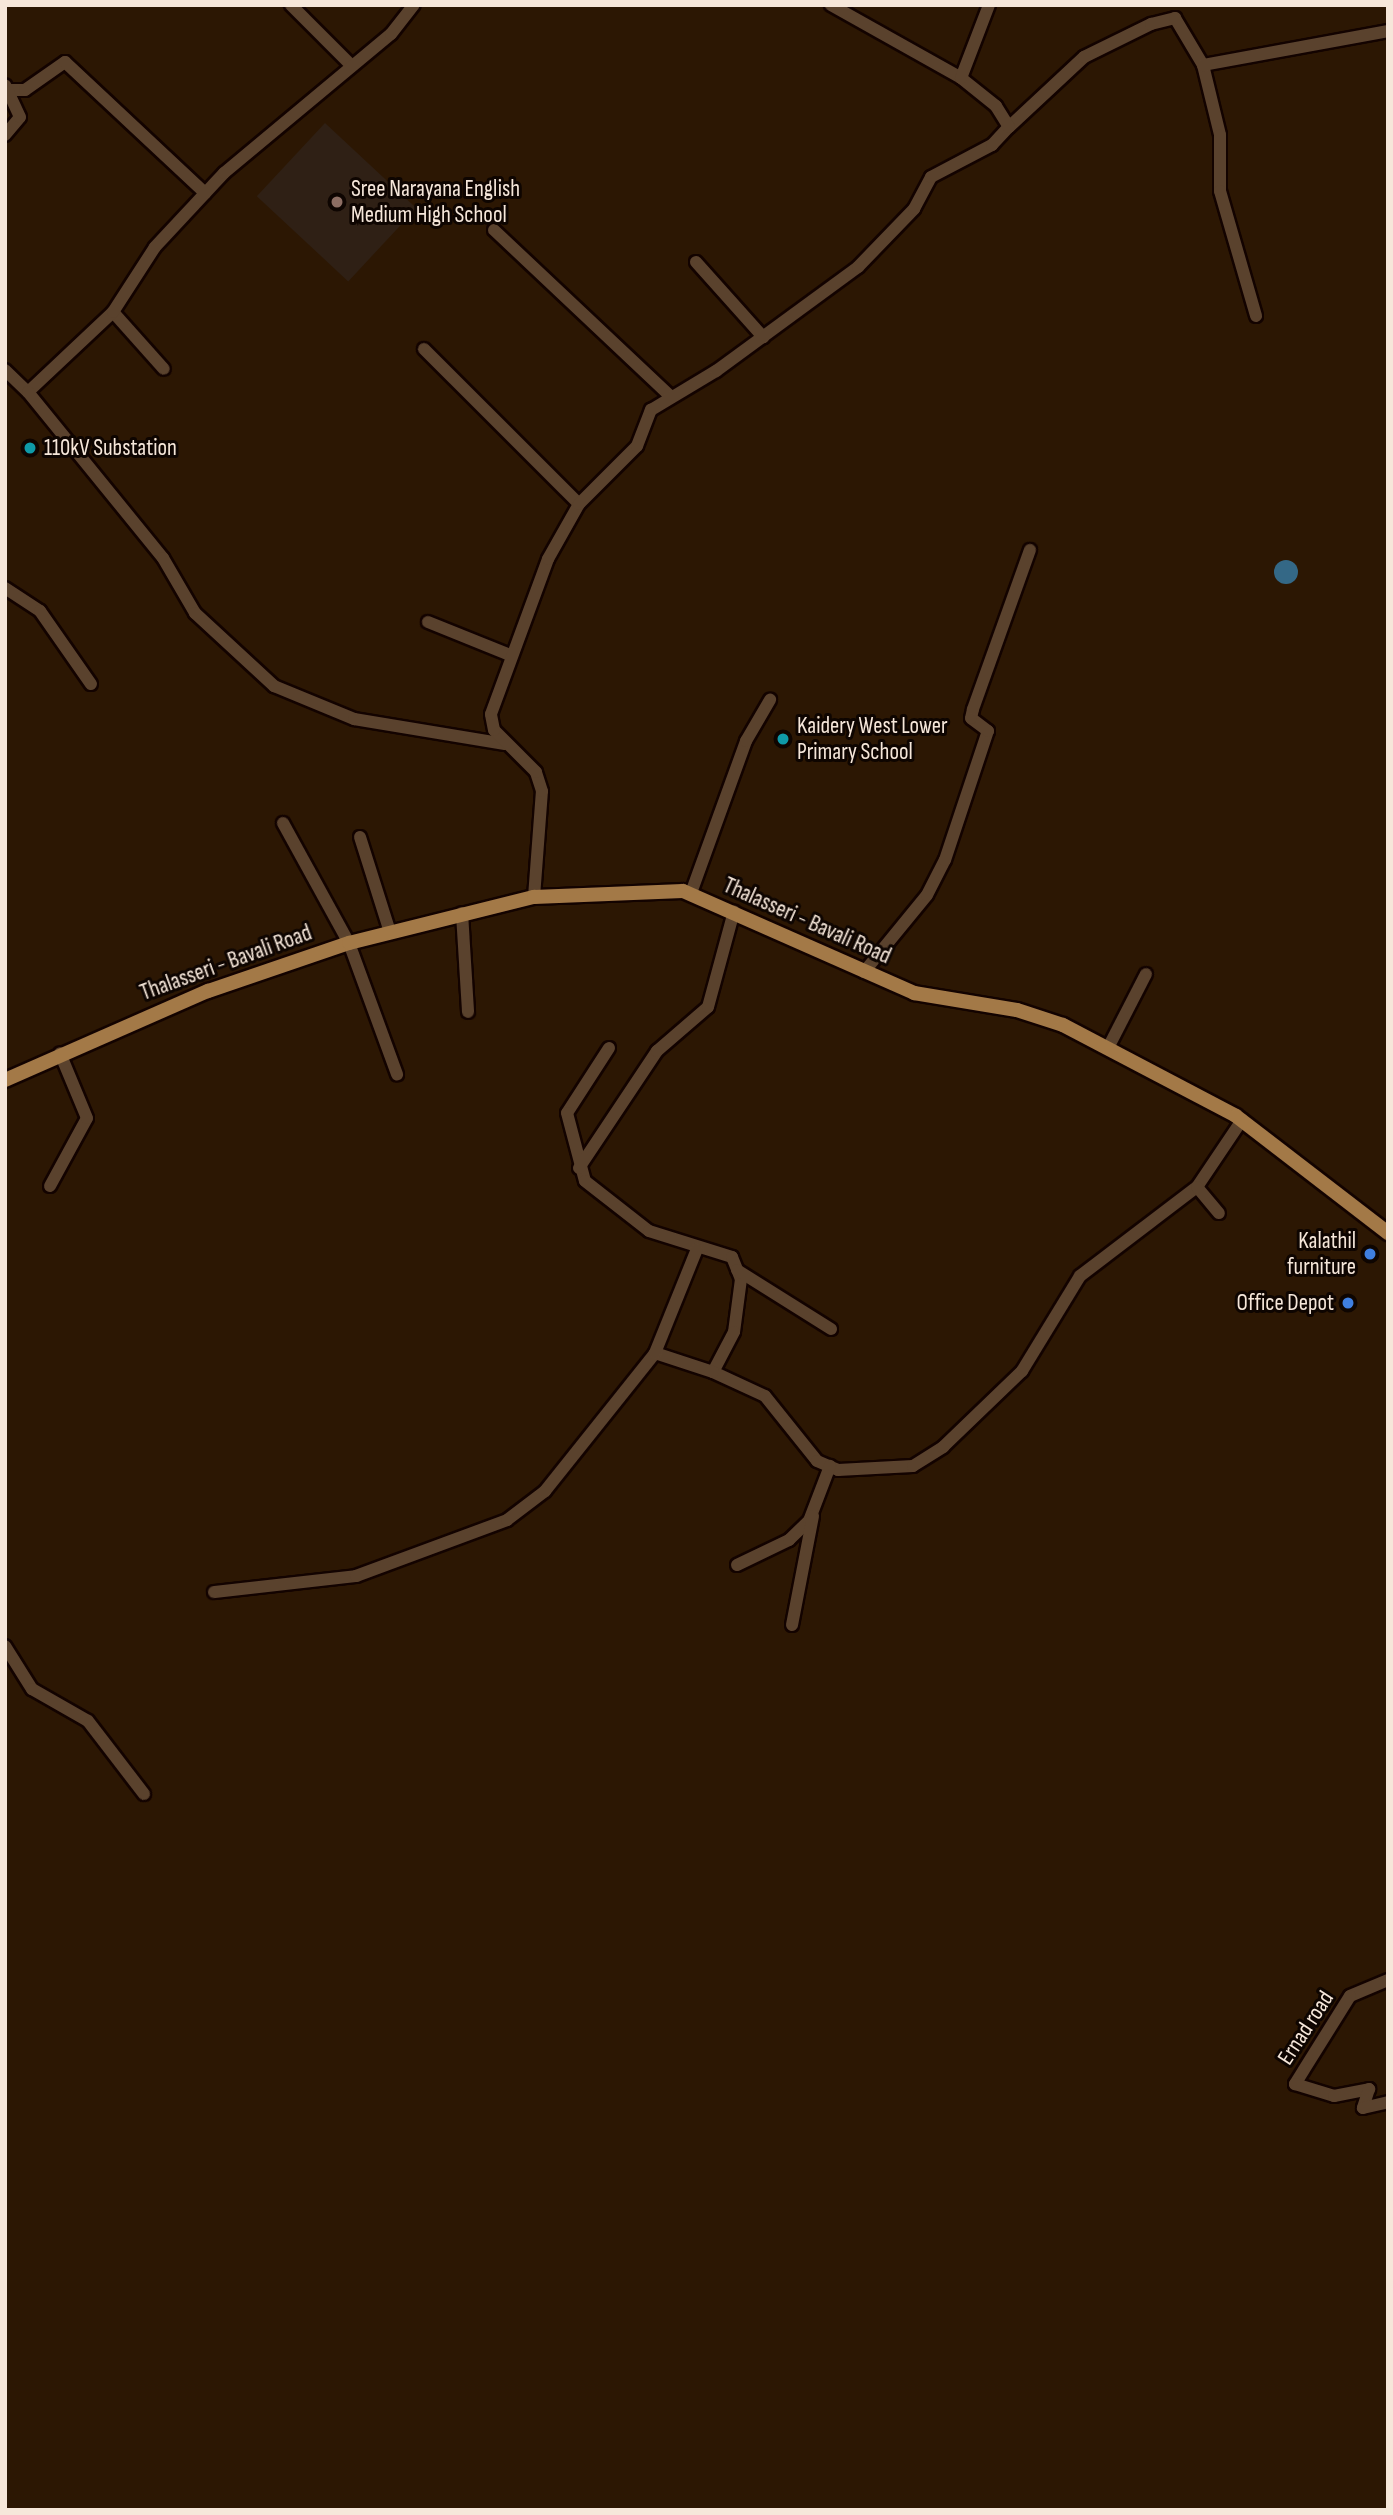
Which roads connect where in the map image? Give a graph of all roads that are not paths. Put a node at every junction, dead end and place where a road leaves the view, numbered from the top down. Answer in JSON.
{"nodes":[{"id":1,"x":291,"y":5,"type":"edge"},
{"id":2,"x":414,"y":5,"type":"edge"},
{"id":3,"x":831,"y":5,"type":"edge"},
{"id":4,"x":989,"y":5,"type":"edge"},
{"id":5,"x":1388,"y":31,"type":"edge"},
{"id":6,"x":349,"y":64,"type":"junction"},
{"id":7,"x":1203,"y":65,"type":"junction"},
{"id":8,"x":961,"y":78,"type":"junction"},
{"id":9,"x":8,"y":88,"type":"edge"},
{"id":10,"x":1009,"y":127,"type":"junction"},
{"id":11,"x":5,"y":135,"type":"edge"},
{"id":12,"x":205,"y":193,"type":"junction"},
{"id":13,"x":494,"y":230,"type":"dead end"},
{"id":14,"x":696,"y":262,"type":"dead end"},
{"id":15,"x":113,"y":312,"type":"junction"},
{"id":16,"x":1256,"y":316,"type":"dead end"},
{"id":17,"x":763,"y":337,"type":"junction"},
{"id":18,"x":424,"y":349,"type":"dead end"},
{"id":19,"x":164,"y":369,"type":"dead end"},
{"id":20,"x":5,"y":370,"type":"edge"},
{"id":21,"x":28,"y":392,"type":"junction"},
{"id":22,"x":671,"y":397,"type":"junction"},
{"id":23,"x":579,"y":504,"type":"junction"},
{"id":24,"x":1030,"y":550,"type":"dead end"},
{"id":25,"x":5,"y":588,"type":"edge"},
{"id":26,"x":428,"y":622,"type":"dead end"},
{"id":27,"x":510,"y":655,"type":"junction"},
{"id":28,"x":91,"y":684,"type":"dead end"},
{"id":29,"x":770,"y":700,"type":"dead end"},
{"id":30,"x":505,"y":744,"type":"junction"},
{"id":31,"x":283,"y":823,"type":"dead end"},
{"id":32,"x":360,"y":837,"type":"dead end"},
{"id":33,"x":691,"y":893,"type":"junction"},
{"id":34,"x":534,"y":897,"type":"junction"},
{"id":35,"x":734,"y":911,"type":"junction"},
{"id":36,"x":462,"y":914,"type":"junction"},
{"id":37,"x":390,"y":932,"type":"junction"},
{"id":38,"x":349,"y":943,"type":"junction"},
{"id":39,"x":864,"y":972,"type":"junction"},
{"id":40,"x":1146,"y":974,"type":"dead end"},
{"id":41,"x":468,"y":1012,"type":"dead end"},
{"id":42,"x":609,"y":1048,"type":"dead end"},
{"id":43,"x":1108,"y":1048,"type":"junction"},
{"id":44,"x":60,"y":1053,"type":"junction"},
{"id":45,"x":397,"y":1074,"type":"dead end"},
{"id":46,"x":5,"y":1080,"type":"edge"},
{"id":47,"x":1242,"y":1120,"type":"junction"},
{"id":48,"x":579,"y":1168,"type":"junction"},
{"id":49,"x":50,"y":1186,"type":"dead end"},
{"id":50,"x":1197,"y":1187,"type":"junction"},
{"id":51,"x":1219,"y":1213,"type":"dead end"},
{"id":52,"x":1388,"y":1233,"type":"edge"},
{"id":53,"x":697,"y":1249,"type":"junction"},
{"id":54,"x":737,"y":1270,"type":"junction"},
{"id":55,"x":831,"y":1329,"type":"dead end"},
{"id":56,"x":655,"y":1353,"type":"junction"},
{"id":57,"x":713,"y":1371,"type":"junction"},
{"id":58,"x":830,"y":1466,"type":"junction"},
{"id":59,"x":813,"y":1515,"type":"junction"},
{"id":60,"x":737,"y":1565,"type":"dead end"},
{"id":61,"x":214,"y":1592,"type":"dead end"},
{"id":62,"x":792,"y":1625,"type":"dead end"},
{"id":63,"x":5,"y":1646,"type":"edge"},
{"id":64,"x":144,"y":1794,"type":"dead end"},
{"id":65,"x":1388,"y":1980,"type":"edge"},
{"id":66,"x":1388,"y":2102,"type":"edge"}],
"edges":[{"from":1,"to":6,"type":"street"},
{"from":2,"to":6,"type":"street"},
{"from":3,"to":8,"type":"street"},
{"from":4,"to":8,"type":"street"},
{"from":5,"to":7,"type":"street"},
{"from":6,"to":12,"type":"street"},
{"from":7,"to":10,"type":"street"},
{"from":7,"to":16,"type":"street"},
{"from":8,"to":10,"type":"street"},
{"from":9,"to":11,"type":"street"},
{"from":9,"to":12,"type":"street"},
{"from":10,"to":17,"type":"street"},
{"from":12,"to":15,"type":"street"},
{"from":13,"to":22,"type":"street"},
{"from":14,"to":17,"type":"street"},
{"from":15,"to":19,"type":"street"},
{"from":15,"to":21,"type":"street"},
{"from":17,"to":22,"type":"street"},
{"from":18,"to":23,"type":"street"},
{"from":20,"to":21,"type":"street"},
{"from":21,"to":30,"type":"street"},
{"from":22,"to":23,"type":"street"},
{"from":23,"to":27,"type":"street"},
{"from":24,"to":39,"type":"street"},
{"from":25,"to":28,"type":"street"},
{"from":26,"to":27,"type":"street"},
{"from":27,"to":30,"type":"street"},
{"from":29,"to":33,"type":"street"},
{"from":30,"to":34,"type":"street"},
{"from":31,"to":38,"type":"street"},
{"from":32,"to":37,"type":"street"},
{"from":33,"to":34,"type":"main road","name":"Thalasseri - Bavali Road"},
{"from":33,"to":35,"type":"main road","name":"Thalasseri - Bavali Road"},
{"from":34,"to":36,"type":"main road","name":"Thalasseri - Bavali Road"},
{"from":35,"to":39,"type":"main road","name":"Thalasseri - Bavali Road"},
{"from":35,"to":48,"type":"street"},
{"from":36,"to":37,"type":"main road","name":"Thalasseri - Bavali Road"},
{"from":36,"to":41,"type":"street"},
{"from":37,"to":38,"type":"main road","name":"Thalasseri - Bavali Road"},
{"from":38,"to":44,"type":"main road","name":"Thalasseri - Bavali Road"},
{"from":38,"to":45,"type":"street"},
{"from":39,"to":43,"type":"main road","name":"Thalasseri - Bavali Road"},
{"from":40,"to":43,"type":"street"},
{"from":42,"to":48,"type":"street"},
{"from":43,"to":47,"type":"main road","name":"Thalasseri - Bavali Road"},
{"from":44,"to":46,"type":"main road","name":"Thalasseri - Bavali Road"},
{"from":44,"to":49,"type":"street"},
{"from":47,"to":50,"type":"street"},
{"from":47,"to":52,"type":"main road","name":"Thalasseri - Bavali Road"},
{"from":48,"to":53,"type":"street"},
{"from":50,"to":51,"type":"street"},
{"from":50,"to":58,"type":"street"},
{"from":53,"to":54,"type":"street"},
{"from":53,"to":56,"type":"street"},
{"from":54,"to":55,"type":"street"},
{"from":54,"to":57,"type":"street"},
{"from":56,"to":57,"type":"street"},
{"from":56,"to":61,"type":"street"},
{"from":57,"to":58,"type":"street"},
{"from":58,"to":59,"type":"street"},
{"from":59,"to":60,"type":"street"},
{"from":59,"to":62,"type":"street"},
{"from":63,"to":64,"type":"street"},
{"from":65,"to":66,"type":"street","name":"Ernad road"}]}
